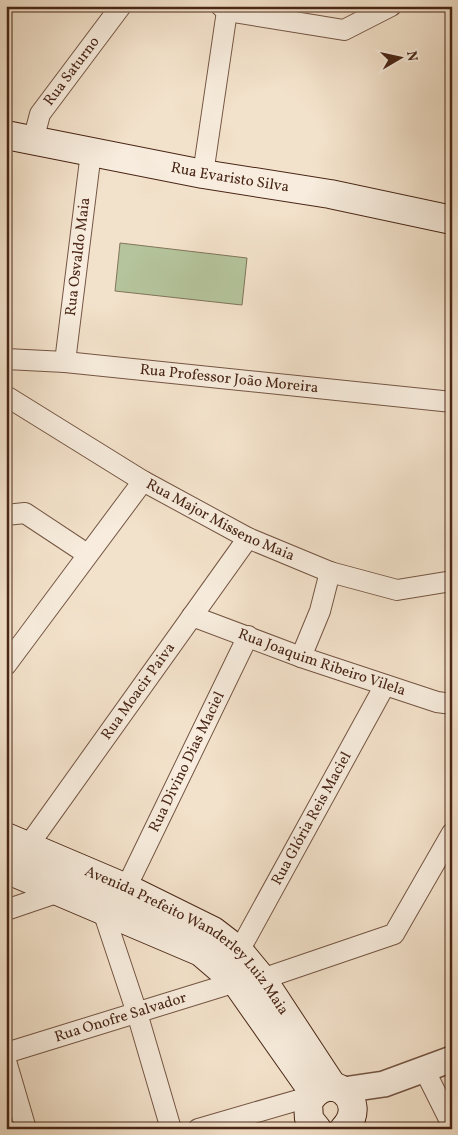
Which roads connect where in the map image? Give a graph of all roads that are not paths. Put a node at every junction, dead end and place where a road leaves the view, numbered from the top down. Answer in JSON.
{"nodes":[{"id":1,"x":121,"y":6,"type":"edge"},
{"id":2,"x":391,"y":6,"type":"edge"},
{"id":3,"x":224,"y":8,"type":"edge"},
{"id":4,"x":6,"y":135,"type":"edge"},
{"id":5,"x":33,"y":141,"type":"junction"},
{"id":6,"x":91,"y":152,"type":"junction"},
{"id":7,"x":203,"y":174,"type":"junction"},
{"id":8,"x":452,"y":220,"type":"edge"},
{"id":9,"x":6,"y":359,"type":"edge"},
{"id":10,"x":65,"y":362,"type":"junction"},
{"id":11,"x":6,"y":396,"type":"edge"},
{"id":12,"x":452,"y":402,"type":"edge"},
{"id":13,"x":143,"y":481,"type":"junction"},
{"id":14,"x":6,"y":515,"type":"edge"},
{"id":15,"x":248,"y":538,"type":"junction"},
{"id":16,"x":87,"y":554,"type":"junction"},
{"id":17,"x":330,"y":572,"type":"junction"},
{"id":18,"x":452,"y":581,"type":"edge"},
{"id":19,"x":192,"y":616,"type":"junction"},
{"id":20,"x":248,"y":636,"type":"junction"},
{"id":21,"x":301,"y":657,"type":"junction"},
{"id":22,"x":6,"y":664,"type":"edge"},
{"id":23,"x":385,"y":685,"type":"junction"},
{"id":24,"x":452,"y":704,"type":"edge"},
{"id":25,"x":452,"y":833,"type":"edge"},
{"id":26,"x":13,"y":846,"type":"edge"},
{"id":27,"x":6,"y":869,"type":"edge"},
{"id":28,"x":126,"y":888,"type":"junction"},
{"id":29,"x":59,"y":892,"type":"junction"},
{"id":30,"x":6,"y":910,"type":"edge"},
{"id":31,"x":103,"y":911,"type":"junction"},
{"id":32,"x":238,"y":951,"type":"junction"},
{"id":33,"x":262,"y":979,"type":"junction"},
{"id":34,"x":236,"y":982,"type":"junction"},
{"id":35,"x":137,"y":1013,"type":"junction"},
{"id":36,"x":6,"y":1053,"type":"edge"},
{"id":37,"x":452,"y":1059,"type":"edge"},
{"id":38,"x":6,"y":1061,"type":"edge"},
{"id":39,"x":424,"y":1069,"type":"junction"},
{"id":40,"x":338,"y":1109,"type":"edge"},
{"id":41,"x":452,"y":1124,"type":"edge"},
{"id":42,"x":26,"y":1129,"type":"edge"},
{"id":43,"x":171,"y":1129,"type":"edge"},
{"id":44,"x":198,"y":1129,"type":"edge"},
{"id":45,"x":317,"y":1129,"type":"edge"}],
"edges":[{"from":1,"to":5,"type":"street","name":"Rua Saturno"},
{"from":2,"to":3,"type":"street"},
{"from":3,"to":7,"type":"street"},
{"from":4,"to":5,"type":"main road","name":"Rua Evaristo Silva"},
{"from":5,"to":6,"type":"main road","name":"Rua Evaristo Silva"},
{"from":6,"to":7,"type":"main road","name":"Rua Evaristo Silva"},
{"from":6,"to":10,"type":"street","name":"Rua Osvaldo Maia"},
{"from":7,"to":8,"type":"main road","name":"Rua Evaristo Silva"},
{"from":9,"to":10,"type":"street","name":"Rua Professor João Moreira"},
{"from":10,"to":12,"type":"street","name":"Rua Professor João Moreira"},
{"from":11,"to":13,"type":"street","name":"Rua Major Misseno Maia"},
{"from":13,"to":15,"type":"street","name":"Rua Major Misseno Maia"},
{"from":13,"to":16,"type":"street"},
{"from":14,"to":16,"type":"street"},
{"from":15,"to":17,"type":"street","name":"Rua Major Misseno Maia"},
{"from":15,"to":19,"type":"street","name":"Rua Moacir Paiva"},
{"from":16,"to":22,"type":"street"},
{"from":17,"to":18,"type":"street","name":"Rua Major Misseno Maia"},
{"from":17,"to":21,"type":"street"},
{"from":19,"to":20,"type":"street","name":"Rua Joaquim Ribeiro Vilela"},
{"from":19,"to":26,"type":"street","name":"Rua Moacir Paiva"},
{"from":20,"to":21,"type":"street","name":"Rua Joaquim Ribeiro Vilela"},
{"from":20,"to":28,"type":"street","name":"Rua Divino Dias Maciel"},
{"from":21,"to":23,"type":"street","name":"Rua Joaquim Ribeiro Vilela"},
{"from":23,"to":24,"type":"street","name":"Rua Joaquim Ribeiro Vilela"},
{"from":23,"to":32,"type":"street","name":"Rua Glória Reis Maciel"},
{"from":25,"to":33,"type":"street"},
{"from":26,"to":28,"type":"main road","name":"Avenida Prefeito Wanderley Luiz Maia"},
{"from":26,"to":40,"type":"street"},
{"from":27,"to":29,"type":"main road","name":"Avenida Prefeito Wanderley Luiz Maia"},
{"from":28,"to":32,"type":"main road","name":"Avenida Prefeito Wanderley Luiz Maia"},
{"from":29,"to":30,"type":"street"},
{"from":29,"to":31,"type":"main road","name":"Avenida Prefeito Wanderley Luiz Maia"},
{"from":31,"to":34,"type":"main road","name":"Avenida Prefeito Wanderley Luiz Maia"},
{"from":31,"to":35,"type":"street"},
{"from":32,"to":33,"type":"main road","name":"Avenida Prefeito Wanderley Luiz Maia"},
{"from":33,"to":40,"type":"main road","name":"Avenida Prefeito Wanderley Luiz Maia"},
{"from":34,"to":35,"type":"street","name":"Rua Onofre Salvador"},
{"from":34,"to":40,"type":"main road","name":"Avenida Prefeito Wanderley Luiz Maia"},
{"from":35,"to":36,"type":"street","name":"Rua Onofre Salvador"},
{"from":35,"to":43,"type":"street"},
{"from":37,"to":39,"type":"street"},
{"from":38,"to":42,"type":"street"},
{"from":39,"to":40,"type":"street"},
{"from":39,"to":41,"type":"street"},
{"from":40,"to":44,"type":"street"},
{"from":40,"to":45,"type":"main road"}]}
